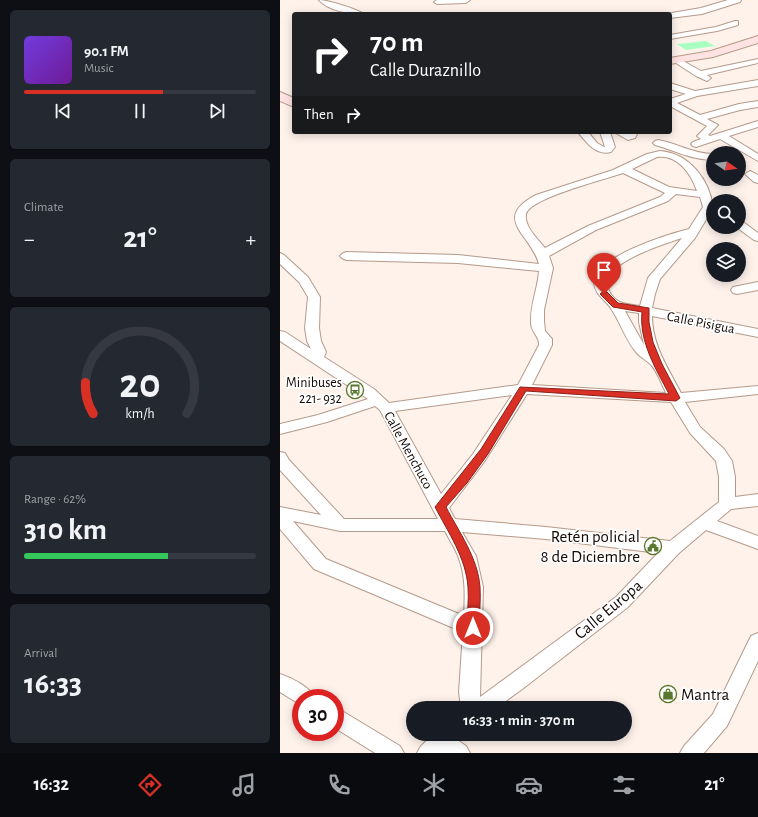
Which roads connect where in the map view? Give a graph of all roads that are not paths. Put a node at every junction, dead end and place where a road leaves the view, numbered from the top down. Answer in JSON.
{"nodes":[{"id":1,"x":322,"y":0,"type":"edge"},
{"id":2,"x":467,"y":0,"type":"edge"},
{"id":3,"x":737,"y":0,"type":"edge"},
{"id":4,"x":437,"y":2,"type":"dead end"},
{"id":5,"x":353,"y":12,"type":"edge"},
{"id":6,"x":672,"y":15,"type":"edge"},
{"id":7,"x":735,"y":23,"type":"dead end"},
{"id":8,"x":672,"y":37,"type":"edge"},
{"id":9,"x":758,"y":39,"type":"edge"},
{"id":10,"x":758,"y":44,"type":"edge"},
{"id":11,"x":758,"y":60,"type":"edge"},
{"id":12,"x":673,"y":63,"type":"edge"},
{"id":13,"x":699,"y":74,"type":"junction"},
{"id":14,"x":758,"y":82,"type":"edge"},
{"id":15,"x":672,"y":87,"type":"edge"},
{"id":16,"x":726,"y":88,"type":"junction"},
{"id":17,"x":280,"y":89,"type":"edge"},
{"id":18,"x":695,"y":94,"type":"junction"},
{"id":19,"x":292,"y":95,"type":"edge"},
{"id":20,"x":280,"y":96,"type":"edge"},
{"id":21,"x":672,"y":101,"type":"edge"},
{"id":22,"x":292,"y":102,"type":"edge"},
{"id":23,"x":672,"y":103,"type":"edge"},
{"id":24,"x":758,"y":104,"type":"edge"},
{"id":25,"x":740,"y":107,"type":"junction"},
{"id":26,"x":758,"y":115,"type":"edge"},
{"id":27,"x":699,"y":118,"type":"junction"},
{"id":28,"x":757,"y":125,"type":"edge"},
{"id":29,"x":585,"y":134,"type":"edge"},
{"id":30,"x":605,"y":134,"type":"edge"},
{"id":31,"x":623,"y":134,"type":"edge"},
{"id":32,"x":632,"y":134,"type":"edge"},
{"id":33,"x":653,"y":134,"type":"edge"},
{"id":34,"x":722,"y":136,"type":"junction"},
{"id":35,"x":711,"y":140,"type":"junction"},
{"id":36,"x":696,"y":144,"type":"dead end"},
{"id":37,"x":661,"y":148,"type":"junction"},
{"id":38,"x":755,"y":154,"type":"edge"},
{"id":39,"x":706,"y":158,"type":"edge"},
{"id":40,"x":624,"y":169,"type":"junction"},
{"id":41,"x":672,"y":192,"type":"junction"},
{"id":42,"x":704,"y":195,"type":"junction"},
{"id":43,"x":706,"y":200,"type":"edge"},
{"id":44,"x":706,"y":213,"type":"edge"},
{"id":45,"x":746,"y":229,"type":"edge"},
{"id":46,"x":692,"y":232,"type":"junction"},
{"id":47,"x":758,"y":238,"type":"edge"},
{"id":48,"x":543,"y":254,"type":"junction"},
{"id":49,"x":346,"y":256,"type":"dead end"},
{"id":50,"x":280,"y":257,"type":"edge"},
{"id":51,"x":547,"y":268,"type":"junction"},
{"id":52,"x":758,"y":286,"type":"edge"},
{"id":53,"x":737,"y":290,"type":"dead end"},
{"id":54,"x":616,"y":305,"type":"junction"},
{"id":55,"x":646,"y":310,"type":"junction"},
{"id":56,"x":758,"y":333,"type":"edge"},
{"id":57,"x":280,"y":335,"type":"edge"},
{"id":58,"x":317,"y":357,"type":"junction"},
{"id":59,"x":658,"y":364,"type":"junction"},
{"id":60,"x":523,"y":388,"type":"junction"},
{"id":61,"x":758,"y":390,"type":"edge"},
{"id":62,"x":676,"y":398,"type":"junction"},
{"id":63,"x":382,"y":404,"type":"junction"},
{"id":64,"x":280,"y":429,"type":"edge"},
{"id":65,"x":280,"y":457,"type":"edge"},
{"id":66,"x":758,"y":500,"type":"edge"},
{"id":67,"x":727,"y":504,"type":"junction"},
{"id":68,"x":440,"y":507,"type":"junction"},
{"id":69,"x":280,"y":514,"type":"edge"},
{"id":70,"x":280,"y":518,"type":"edge"},
{"id":71,"x":703,"y":523,"type":"junction"},
{"id":72,"x":450,"y":524,"type":"junction"},
{"id":73,"x":340,"y":525,"type":"junction"},
{"id":74,"x":758,"y":544,"type":"edge"},
{"id":75,"x":673,"y":548,"type":"junction"},
{"id":76,"x":473,"y":628,"type":"junction"},
{"id":77,"x":757,"y":649,"type":"edge"},
{"id":78,"x":280,"y":682,"type":"edge"},
{"id":79,"x":292,"y":690,"type":"edge"},
{"id":80,"x":470,"y":701,"type":"edge"},
{"id":81,"x":490,"y":701,"type":"edge"},
{"id":82,"x":344,"y":723,"type":"edge"},
{"id":83,"x":439,"y":742,"type":"edge"},
{"id":84,"x":393,"y":753,"type":"edge"},
{"id":85,"x":460,"y":753,"type":"edge"},
{"id":86,"x":691,"y":753,"type":"edge"}],
"edges":[{"from":1,"to":5,"type":"street"},
{"from":2,"to":4,"type":"street"},
{"from":3,"to":6,"type":"street"},
{"from":7,"to":8,"type":"street"},
{"from":9,"to":12,"type":"main road"},
{"from":10,"to":12,"type":"main road"},
{"from":11,"to":13,"type":"street"},
{"from":12,"to":13,"type":"street"},
{"from":13,"to":16,"type":"street"},
{"from":14,"to":16,"type":"street"},
{"from":15,"to":18,"type":"street"},
{"from":16,"to":18,"type":"street"},
{"from":17,"to":19,"type":"main road"},
{"from":18,"to":21,"type":"street"},
{"from":20,"to":22,"type":"main road"},
{"from":23,"to":27,"type":"street"},
{"from":24,"to":25,"type":"street"},
{"from":25,"to":26,"type":"street"},
{"from":25,"to":27,"type":"street"},
{"from":27,"to":35,"type":"street"},
{"from":28,"to":34,"type":"street"},
{"from":29,"to":30,"type":"street"},
{"from":31,"to":32,"type":"street"},
{"from":33,"to":37,"type":"street"},
{"from":34,"to":35,"type":"street"},
{"from":34,"to":38,"type":"street"},
{"from":35,"to":36,"type":"street"},
{"from":37,"to":39,"type":"street"},
{"from":37,"to":40,"type":"street"},
{"from":37,"to":42,"type":"street"},
{"from":40,"to":41,"type":"street"},
{"from":40,"to":48,"type":"street"},
{"from":41,"to":42,"type":"street"},
{"from":41,"to":48,"type":"street"},
{"from":42,"to":43,"type":"street"},
{"from":44,"to":46,"type":"street"},
{"from":45,"to":47,"type":"street"},
{"from":46,"to":54,"type":"street"},
{"from":46,"to":55,"type":"street"},
{"from":48,"to":51,"type":"street"},
{"from":49,"to":51,"type":"street"},
{"from":50,"to":58,"type":"street"},
{"from":51,"to":60,"type":"street"},
{"from":52,"to":53,"type":"street"},
{"from":54,"to":55,"type":"street","name":"Calle Pisigua"},
{"from":54,"to":59,"type":"street"},
{"from":55,"to":56,"type":"street","name":"Calle Pisigua"},
{"from":55,"to":59,"type":"street"},
{"from":57,"to":58,"type":"street","name":"Calle Menchuco"},
{"from":58,"to":63,"type":"street","name":"Calle Menchuco"},
{"from":59,"to":62,"type":"street"},
{"from":60,"to":62,"type":"street"},
{"from":60,"to":63,"type":"street"},
{"from":60,"to":68,"type":"street"},
{"from":61,"to":62,"type":"street"},
{"from":62,"to":67,"type":"street"},
{"from":63,"to":64,"type":"street"},
{"from":63,"to":68,"type":"street","name":"Calle Menchuco"},
{"from":65,"to":73,"type":"street"},
{"from":66,"to":67,"type":"street"},
{"from":67,"to":71,"type":"street","name":"Calle Europa"},
{"from":68,"to":72,"type":"street","name":"Calle Menchuco"},
{"from":69,"to":73,"type":"street"},
{"from":70,"to":76,"type":"street"},
{"from":71,"to":74,"type":"street"},
{"from":71,"to":75,"type":"street","name":"Calle Europa"},
{"from":72,"to":73,"type":"street"},
{"from":72,"to":75,"type":"street"},
{"from":72,"to":76,"type":"street","name":"Calle Menchuco"},
{"from":75,"to":81,"type":"street","name":"Calle Europa"},
{"from":76,"to":80,"type":"street","name":"Calle Menchuco"},
{"from":77,"to":86,"type":"street"},
{"from":78,"to":79,"type":"street"},
{"from":82,"to":84,"type":"street"},
{"from":83,"to":85,"type":"street"}]}
